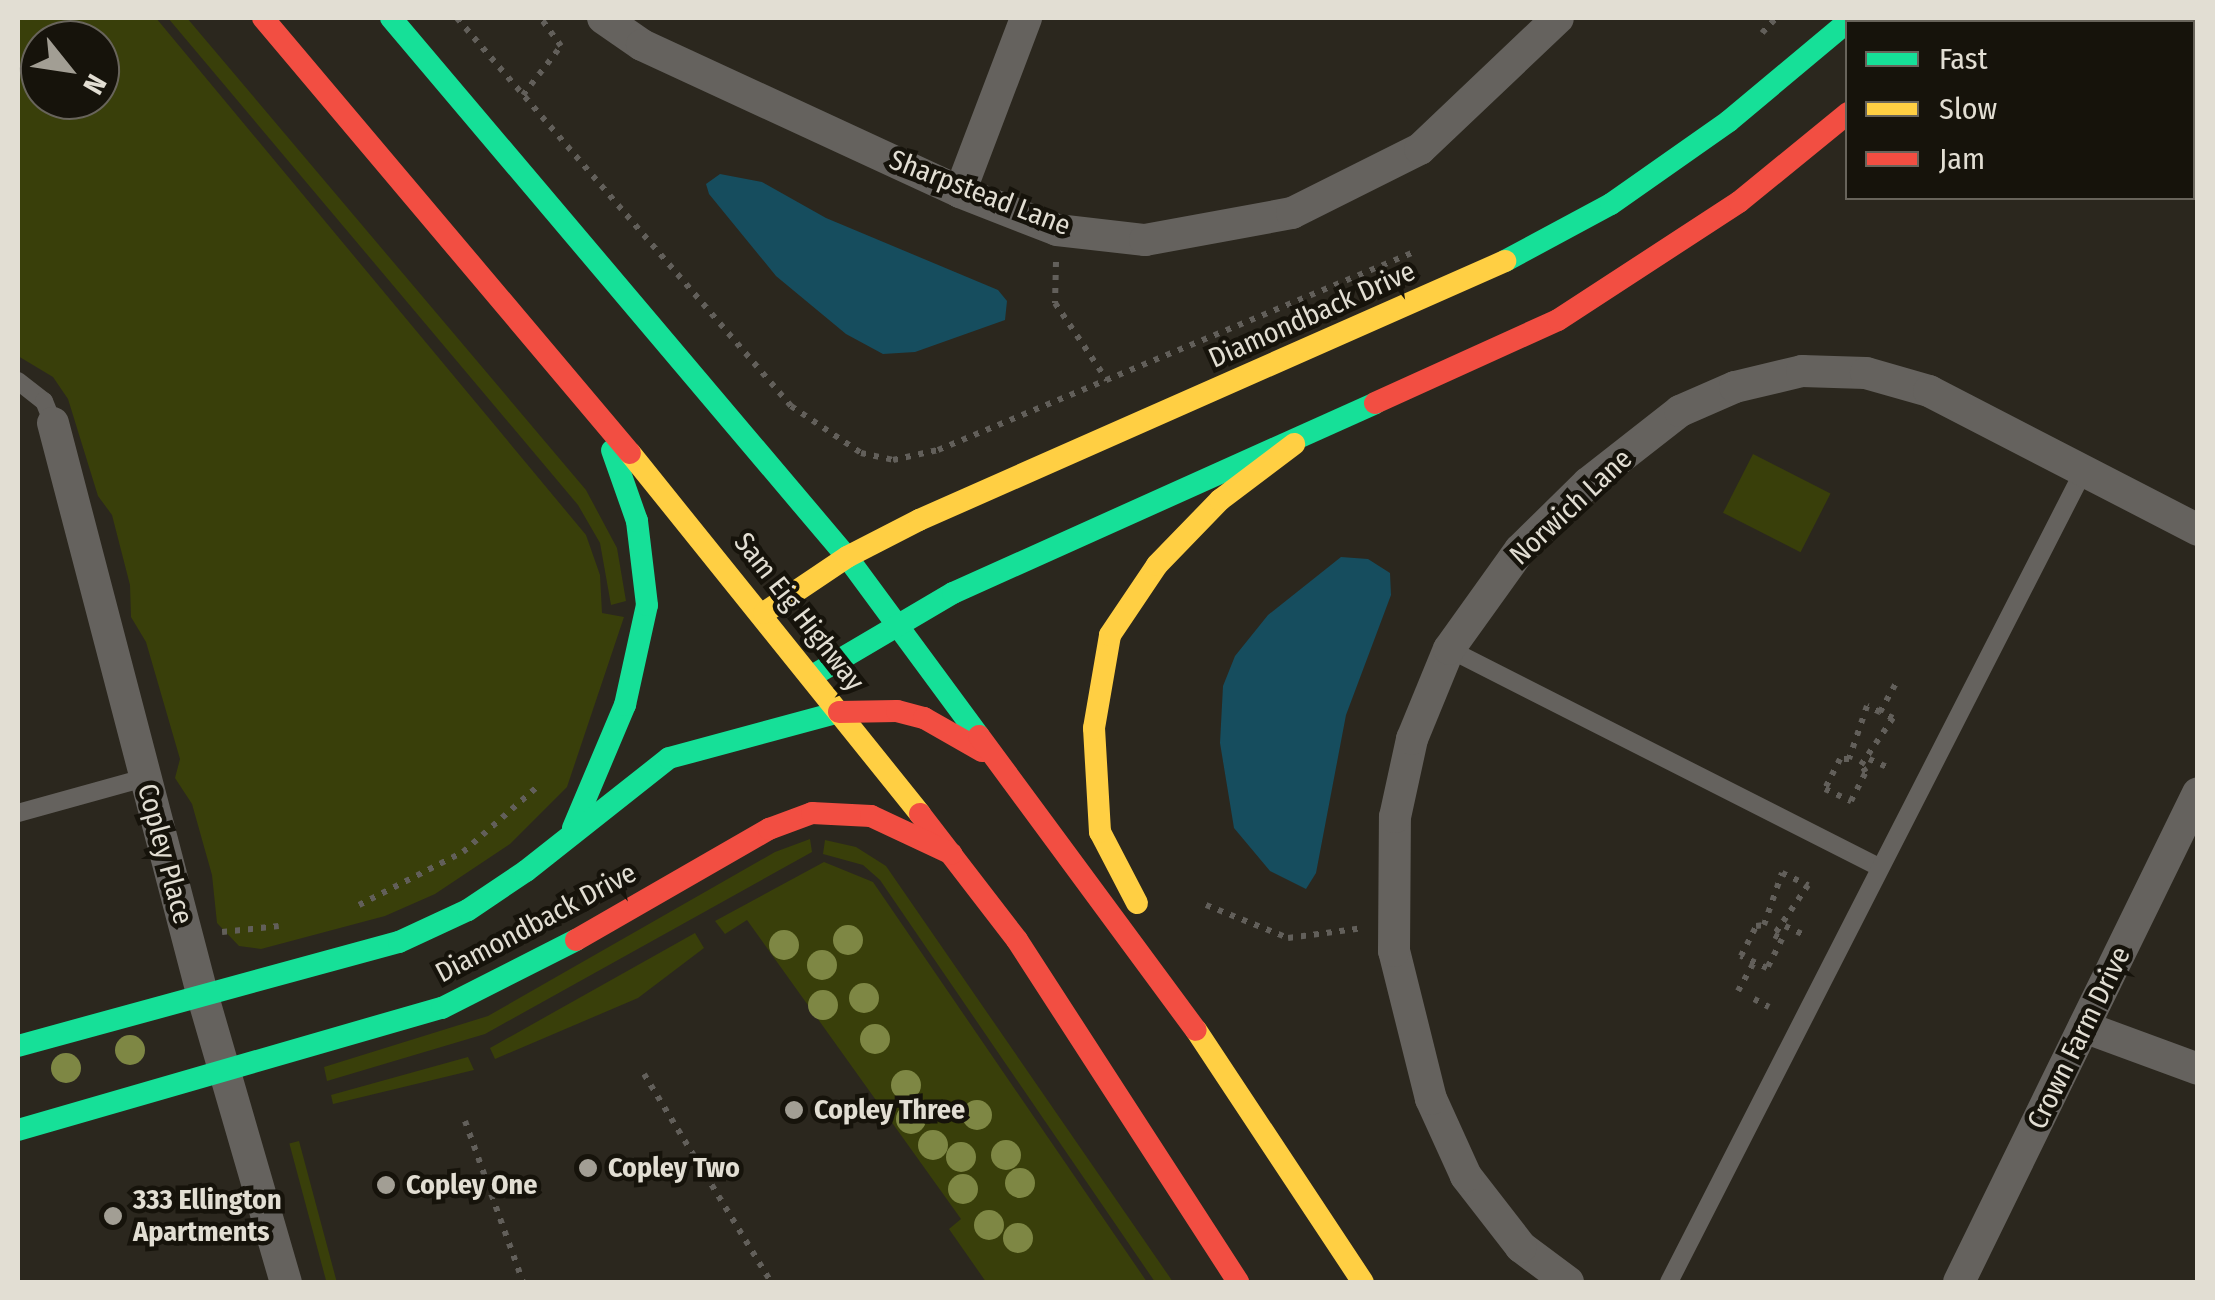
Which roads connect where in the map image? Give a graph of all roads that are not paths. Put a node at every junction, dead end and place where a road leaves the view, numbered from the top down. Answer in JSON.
{"nodes":[{"id":1,"x":263,"y":18,"type":"edge"},
{"id":2,"x":390,"y":18,"type":"edge"},
{"id":3,"x":603,"y":18,"type":"edge"},
{"id":4,"x":1026,"y":18,"type":"edge"},
{"id":5,"x":1558,"y":18,"type":"edge"},
{"id":6,"x":1845,"y":24,"type":"edge"},
{"id":7,"x":1845,"y":114,"type":"edge"},
{"id":8,"x":960,"y":192,"type":"junction"},
{"id":9,"x":18,"y":381,"type":"edge"},
{"id":10,"x":580,"y":392,"type":"junction"},
{"id":11,"x":53,"y":423,"type":"joint"},
{"id":12,"x":1294,"y":444,"type":"junction"},
{"id":13,"x":2083,"y":472,"type":"junction"},
{"id":14,"x":2198,"y":530,"type":"edge"},
{"id":15,"x":847,"y":557,"type":"junction"},
{"id":16,"x":764,"y":614,"type":"junction"},
{"id":17,"x":896,"y":622,"type":"junction"},
{"id":18,"x":1448,"y":648,"type":"junction"},
{"id":19,"x":812,"y":676,"type":"junction"},
{"id":20,"x":839,"y":712,"type":"junction"},
{"id":21,"x":1012,"y":775,"type":"junction"},
{"id":22,"x":144,"y":778,"type":"junction"},
{"id":23,"x":2198,"y":793,"type":"edge"},
{"id":24,"x":18,"y":813,"type":"edge"},
{"id":25,"x":573,"y":828,"type":"junction"},
{"id":26,"x":952,"y":854,"type":"junction"},
{"id":27,"x":1878,"y":867,"type":"junction"},
{"id":28,"x":204,"y":997,"type":"junction"},
{"id":29,"x":2084,"y":1027,"type":"junction"},
{"id":30,"x":18,"y":1046,"type":"edge"},
{"id":31,"x":1224,"y":1068,"type":"junction"},
{"id":32,"x":2198,"y":1069,"type":"edge"},
{"id":33,"x":225,"y":1072,"type":"junction"},
{"id":34,"x":18,"y":1130,"type":"edge"},
{"id":35,"x":286,"y":1282,"type":"edge"},
{"id":36,"x":1238,"y":1282,"type":"edge"},
{"id":37,"x":1364,"y":1282,"type":"edge"},
{"id":38,"x":1568,"y":1282,"type":"edge"},
{"id":39,"x":1669,"y":1282,"type":"edge"},
{"id":40,"x":1959,"y":1282,"type":"edge"}],
"edges":[{"from":1,"to":10,"type":"main road","name":"Sam Eig Highway"},
{"from":2,"to":15,"type":"main road"},
{"from":3,"to":8,"type":"street","name":"Sharpstead Lane"},
{"from":4,"to":8,"type":"street"},
{"from":5,"to":8,"type":"street","name":"Sharpstead Lane"},
{"from":6,"to":15,"type":"main road","name":"Diamondback Drive"},
{"from":7,"to":12,"type":"main road"},
{"from":9,"to":11,"type":"lane"},
{"from":10,"to":16,"type":"main road","name":"Sam Eig Highway"},
{"from":10,"to":25,"type":"main road"},
{"from":11,"to":22,"type":"street","name":"Copley Place"},
{"from":12,"to":17,"type":"main road"},
{"from":12,"to":31,"type":"main road"},
{"from":13,"to":14,"type":"street","name":"Norwich Lane"},
{"from":13,"to":18,"type":"street","name":"Norwich Lane"},
{"from":13,"to":27,"type":"lane"},
{"from":15,"to":16,"type":"main road","name":"Diamondback Drive"},
{"from":15,"to":17,"type":"main road"},
{"from":16,"to":19,"type":"main road","name":"Sam Eig Highway"},
{"from":17,"to":19,"type":"main road"},
{"from":17,"to":21,"type":"main road"},
{"from":18,"to":27,"type":"lane"},
{"from":18,"to":38,"type":"street","name":"Norwich Lane"},
{"from":19,"to":20,"type":"main road","name":"Sam Eig Highway"},
{"from":20,"to":21,"type":"main road","name":"Diamondback Drive"},
{"from":20,"to":25,"type":"main road","name":"Diamondback Drive"},
{"from":20,"to":26,"type":"main road","name":"Sam Eig Highway"},
{"from":21,"to":31,"type":"main road"},
{"from":22,"to":24,"type":"lane"},
{"from":22,"to":28,"type":"street","name":"Copley Place"},
{"from":23,"to":29,"type":"street","name":"Crown Farm Drive"},
{"from":25,"to":28,"type":"main road","name":"Diamondback Drive"},
{"from":26,"to":33,"type":"main road","name":"Diamondback Drive"},
{"from":26,"to":36,"type":"main road","name":"Sam Eig Highway"},
{"from":27,"to":39,"type":"lane"},
{"from":28,"to":30,"type":"main road","name":"Diamondback Drive"},
{"from":28,"to":33,"type":"street","name":"Copley Place"},
{"from":29,"to":32,"type":"street"},
{"from":29,"to":40,"type":"street","name":"Crown Farm Drive"},
{"from":31,"to":37,"type":"main road"},
{"from":33,"to":34,"type":"main road","name":"Diamondback Drive"},
{"from":33,"to":35,"type":"street","name":"Copley Place"}]}
